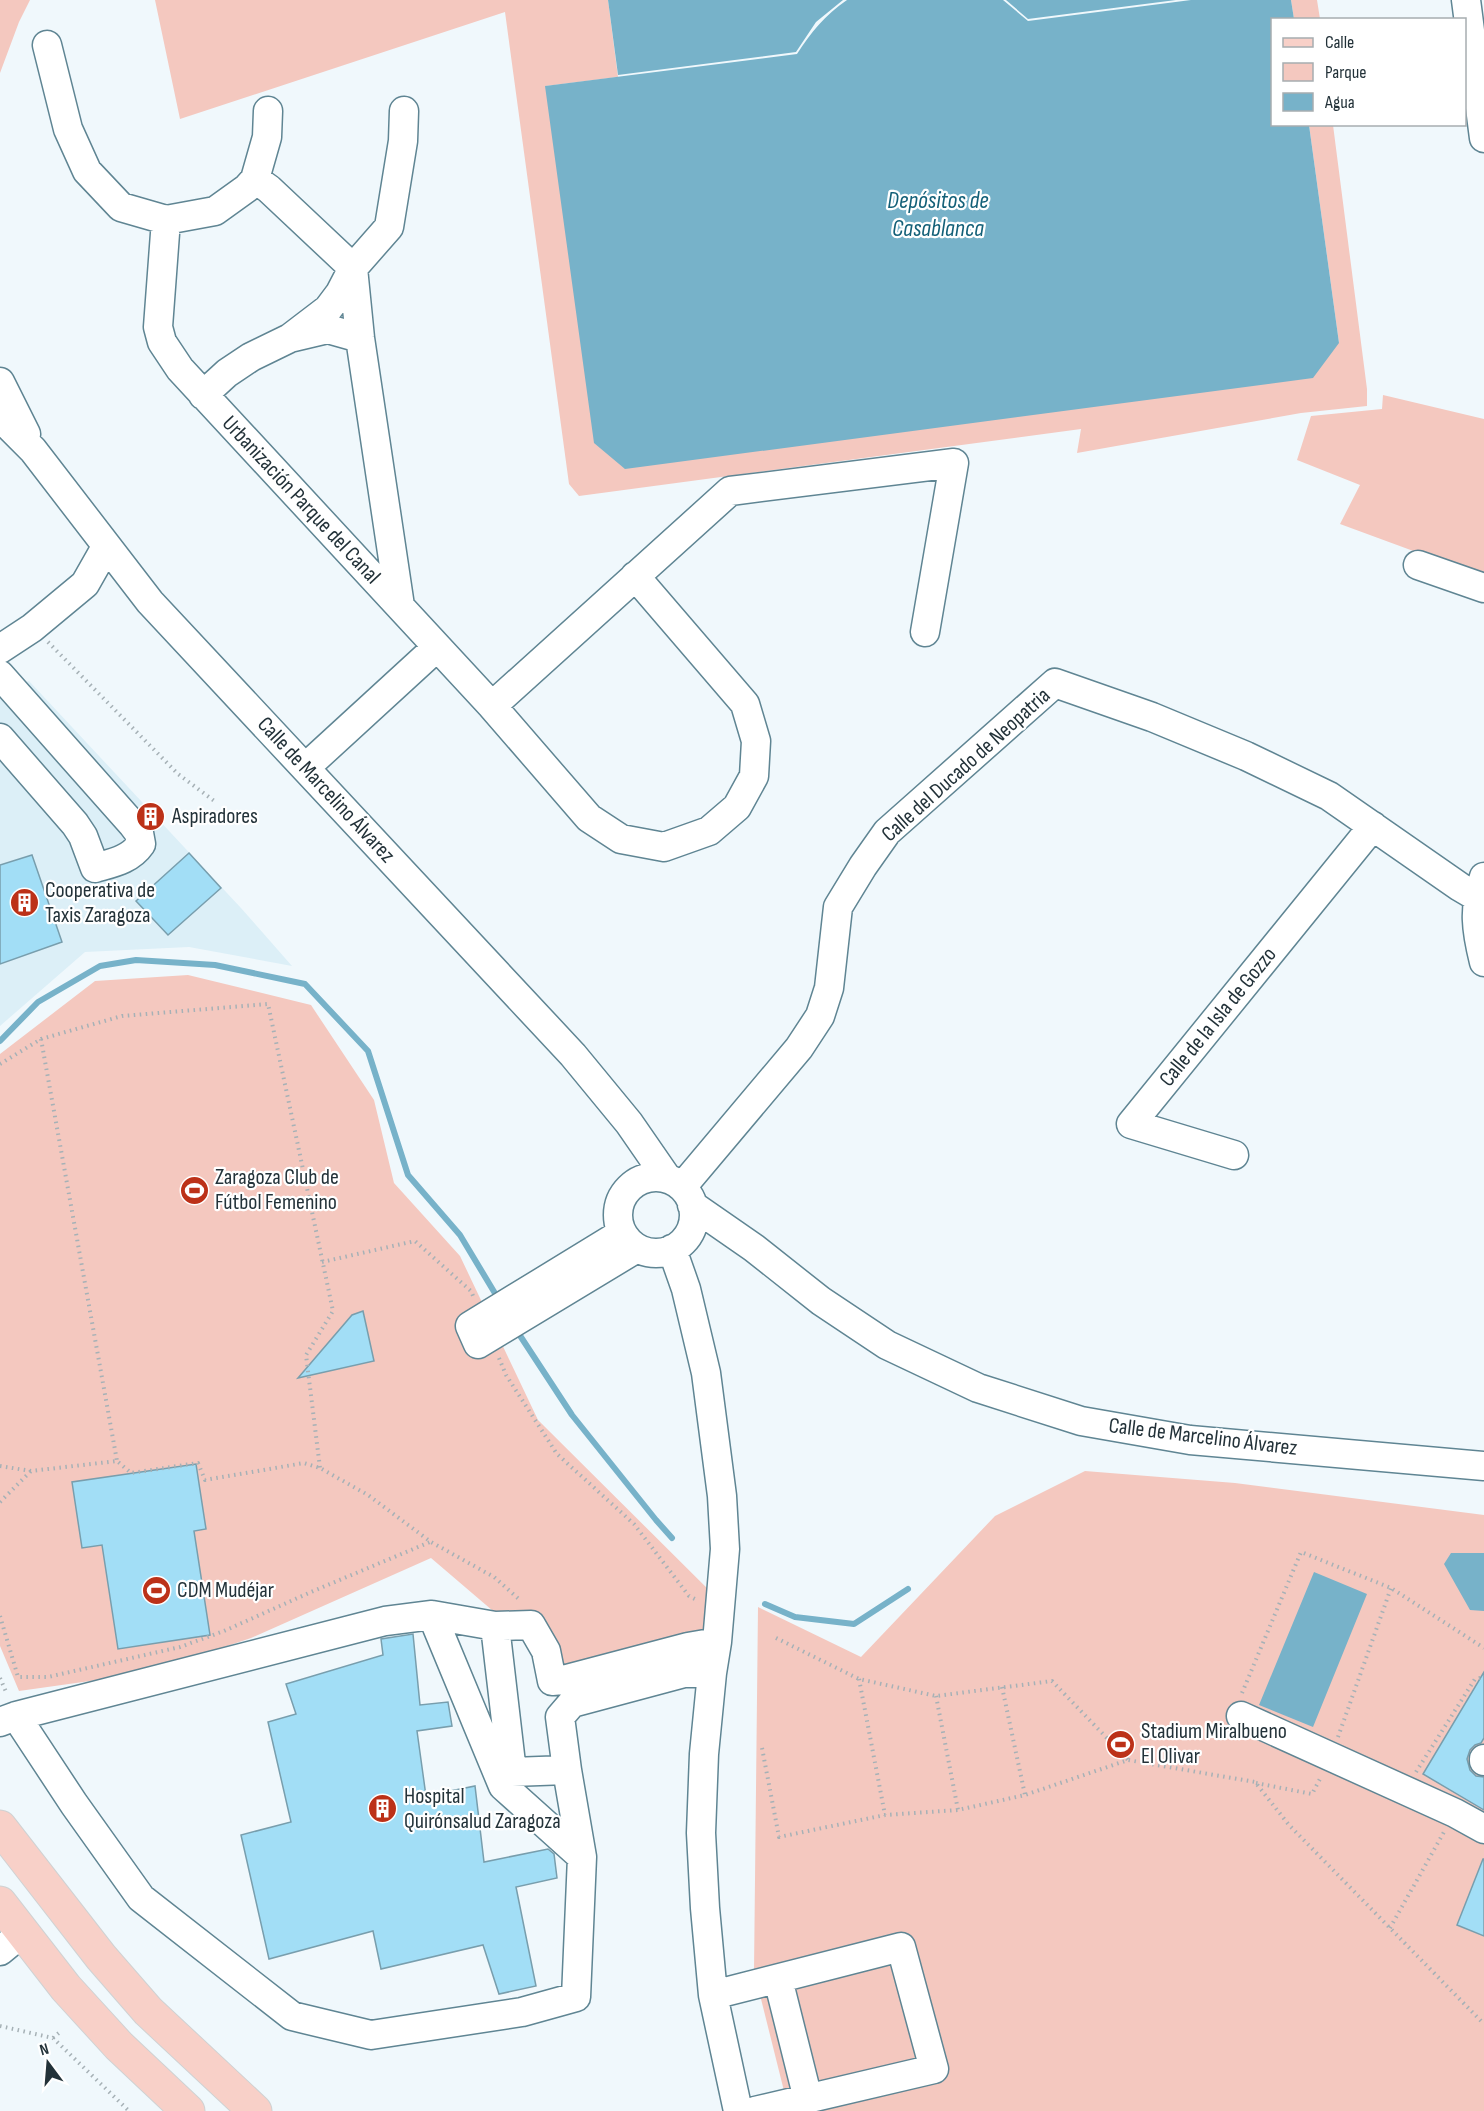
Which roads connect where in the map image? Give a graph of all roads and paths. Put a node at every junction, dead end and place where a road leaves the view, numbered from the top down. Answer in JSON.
{"nodes":[{"id":1,"x":1466,"y":0,"type":"edge"},
{"id":2,"x":47,"y":45,"type":"dead end"},
{"id":3,"x":268,"y":111,"type":"dead end"},
{"id":4,"x":404,"y":111,"type":"dead end"},
{"id":5,"x":1484,"y":138,"type":"edge"},
{"id":6,"x":255,"y":178,"type":"junction"},
{"id":7,"x":166,"y":220,"type":"junction"},
{"id":8,"x":353,"y":268,"type":"junction"},
{"id":9,"x":290,"y":338,"type":"junction"},
{"id":10,"x":360,"y":338,"type":"junction"},
{"id":11,"x":0,"y":382,"type":"edge"},
{"id":12,"x":203,"y":395,"type":"junction"},
{"id":13,"x":1,"y":420,"type":"edge"},
{"id":14,"x":33,"y":450,"type":"junction"},
{"id":15,"x":106,"y":547,"type":"junction"},
{"id":16,"x":1418,"y":565,"type":"dead end"},
{"id":17,"x":635,"y":576,"type":"junction"},
{"id":18,"x":131,"y":579,"type":"junction"},
{"id":19,"x":85,"y":584,"type":"junction"},
{"id":20,"x":1484,"y":588,"type":"edge"},
{"id":21,"x":399,"y":606,"type":"junction"},
{"id":22,"x":32,"y":628,"type":"junction"},
{"id":23,"x":925,"y":632,"type":"dead end"},
{"id":24,"x":437,"y":647,"type":"junction"},
{"id":25,"x":0,"y":649,"type":"edge"},
{"id":26,"x":0,"y":675,"type":"edge"},
{"id":27,"x":492,"y":706,"type":"junction"},
{"id":28,"x":0,"y":738,"type":"edge"},
{"id":29,"x":305,"y":768,"type":"junction"},
{"id":30,"x":217,"y":803,"type":"dead end"},
{"id":31,"x":1373,"y":826,"type":"junction"},
{"id":32,"x":1482,"y":890,"type":"edge"},
{"id":33,"x":1484,"y":962,"type":"edge"},
{"id":34,"x":41,"y":1039,"type":"junction"},
{"id":35,"x":0,"y":1064,"type":"edge"},
{"id":36,"x":1234,"y":1155,"type":"dead end"},
{"id":37,"x":674,"y":1205,"type":"junction"},
{"id":38,"x":630,"y":1241,"type":"junction"},
{"id":39,"x":322,"y":1262,"type":"junction"},
{"id":40,"x":486,"y":1328,"type":"junction"},
{"id":41,"x":117,"y":1461,"type":"junction"},
{"id":42,"x":0,"y":1466,"type":"edge"},
{"id":43,"x":1484,"y":1466,"type":"edge"},
{"id":44,"x":320,"y":1468,"type":"junction"},
{"id":45,"x":31,"y":1471,"type":"junction"},
{"id":46,"x":0,"y":1502,"type":"edge"},
{"id":47,"x":431,"y":1542,"type":"junction"},
{"id":48,"x":1391,"y":1588,"type":"junction"},
{"id":49,"x":695,"y":1599,"type":"dead end"},
{"id":50,"x":527,"y":1606,"type":"dead end"},
{"id":51,"x":432,"y":1615,"type":"junction"},
{"id":52,"x":0,"y":1616,"type":"edge"},
{"id":53,"x":495,"y":1626,"type":"junction"},
{"id":54,"x":776,"y":1638,"type":"dead end"},
{"id":55,"x":717,"y":1642,"type":"junction"},
{"id":56,"x":1484,"y":1648,"type":"edge"},
{"id":57,"x":712,"y":1673,"type":"junction"},
{"id":58,"x":1484,"y":1677,"type":"edge"},
{"id":59,"x":0,"y":1678,"type":"edge"},
{"id":60,"x":859,"y":1678,"type":"junction"},
{"id":61,"x":1002,"y":1687,"type":"junction"},
{"id":62,"x":568,"y":1691,"type":"junction"},
{"id":63,"x":936,"y":1696,"type":"junction"},
{"id":64,"x":9,"y":1713,"type":"edge"},
{"id":65,"x":1241,"y":1716,"type":"joint"},
{"id":66,"x":762,"y":1748,"type":"dead end"},
{"id":67,"x":1331,"y":1757,"type":"junction"},
{"id":68,"x":1128,"y":1760,"type":"junction"},
{"id":69,"x":567,"y":1770,"type":"junction"},
{"id":70,"x":1255,"y":1782,"type":"junction"},
{"id":71,"x":1404,"y":1790,"type":"junction"},
{"id":72,"x":1025,"y":1795,"type":"junction"},
{"id":73,"x":958,"y":1810,"type":"junction"},
{"id":74,"x":1455,"y":1813,"type":"junction"},
{"id":75,"x":885,"y":1815,"type":"junction"},
{"id":76,"x":0,"y":1827,"type":"edge"},
{"id":77,"x":1484,"y":1829,"type":"edge"},
{"id":78,"x":582,"y":1857,"type":"junction"},
{"id":79,"x":0,"y":1903,"type":"edge"},
{"id":80,"x":1390,"y":1928,"type":"junction"},
{"id":81,"x":11,"y":1942,"type":"edge"},
{"id":82,"x":769,"y":1981,"type":"junction"},
{"id":83,"x":713,"y":1995,"type":"junction"},
{"id":84,"x":1484,"y":2024,"type":"edge"},
{"id":85,"x":0,"y":2026,"type":"edge"},
{"id":86,"x":60,"y":2032,"type":"dead end"},
{"id":87,"x":53,"y":2038,"type":"junction"},
{"id":88,"x":800,"y":2100,"type":"junction"},
{"id":89,"x":129,"y":2111,"type":"edge"},
{"id":90,"x":188,"y":2111,"type":"edge"},
{"id":91,"x":255,"y":2111,"type":"edge"},
{"id":92,"x":738,"y":2111,"type":"edge"},
{"id":93,"x":755,"y":2111,"type":"edge"}],
"edges":[{"from":1,"to":5,"type":"street"},
{"from":2,"to":7,"type":"street"},
{"from":3,"to":6,"type":"street"},
{"from":4,"to":8,"type":"street","name":"Urbanización Parque del Canal"},
{"from":6,"to":7,"type":"street"},
{"from":6,"to":8,"type":"street"},
{"from":7,"to":12,"type":"street","name":"Urbanización Parque del Canal"},
{"from":8,"to":9,"type":"street","name":"Urbanización Parque del Canal"},
{"from":8,"to":10,"type":"street","name":"Urbanización Parque del Canal"},
{"from":9,"to":10,"type":"street","name":"Urbanización Parque del Canal"},
{"from":9,"to":12,"type":"street","name":"Urbanización Parque del Canal"},
{"from":10,"to":21,"type":"street","name":"Urbanización Parque del Canal"},
{"from":11,"to":14,"type":"street","name":"Calle de Marcelino Álvarez"},
{"from":12,"to":21,"type":"street","name":"Urbanización Parque del Canal"},
{"from":13,"to":14,"type":"street","name":"Calle de Marcelino Álvarez"},
{"from":14,"to":15,"type":"street","name":"Calle de Marcelino Álvarez"},
{"from":15,"to":18,"type":"street","name":"Calle de Marcelino Álvarez"},
{"from":15,"to":19,"type":"street"},
{"from":16,"to":20,"type":"street"},
{"from":17,"to":23,"type":"street"},
{"from":17,"to":27,"type":"street"},
{"from":17,"to":27,"type":"street","name":"Urbanización Parque del Canal"},
{"from":18,"to":19,"type":"street"},
{"from":18,"to":29,"type":"street","name":"Calle de Marcelino Álvarez"},
{"from":19,"to":22,"type":"street"},
{"from":21,"to":24,"type":"street","name":"Urbanización Parque del Canal"},
{"from":22,"to":25,"type":"street"},
{"from":22,"to":30,"type":"path"},
{"from":24,"to":27,"type":"street","name":"Urbanización Parque del Canal"},
{"from":24,"to":29,"type":"street"},
{"from":26,"to":28,"type":"street"},
{"from":29,"to":37,"type":"street","name":"Calle de Marcelino Álvarez"},
{"from":31,"to":32,"type":"street","name":"Calle del Ducado de Neopatria"},
{"from":31,"to":36,"type":"street","name":"Calle de la Isla de Gozzo"},
{"from":31,"to":37,"type":"street","name":"Calle del Ducado de Neopatria"},
{"from":32,"to":33,"type":"street"},
{"from":34,"to":35,"type":"path"},
{"from":34,"to":39,"type":"path"},
{"from":34,"to":41,"type":"path"},
{"from":37,"to":38,"type":"street","name":"Calle de Marcelino Álvarez"},
{"from":37,"to":38,"type":"street"},
{"from":37,"to":43,"type":"street","name":"Calle de Marcelino Álvarez"},
{"from":37,"to":55,"type":"street"},
{"from":38,"to":40,"type":"street"},
{"from":39,"to":40,"type":"path"},
{"from":39,"to":44,"type":"path"},
{"from":40,"to":49,"type":"path"},
{"from":41,"to":44,"type":"path"},
{"from":41,"to":45,"type":"path"},
{"from":42,"to":45,"type":"path"},
{"from":44,"to":47,"type":"path"},
{"from":45,"to":46,"type":"path"},
{"from":47,"to":50,"type":"path"},
{"from":47,"to":52,"type":"path"},
{"from":48,"to":56,"type":"path"},
{"from":48,"to":65,"type":"path"},
{"from":48,"to":67,"type":"path"},
{"from":51,"to":53,"type":"street"},
{"from":51,"to":64,"type":"street"},
{"from":51,"to":78,"type":"street"},
{"from":53,"to":62,"type":"street"},
{"from":53,"to":69,"type":"street"},
{"from":54,"to":60,"type":"path"},
{"from":55,"to":57,"type":"street"},
{"from":55,"to":62,"type":"street"},
{"from":57,"to":62,"type":"street"},
{"from":57,"to":83,"type":"street"},
{"from":58,"to":71,"type":"path"},
{"from":59,"to":64,"type":"path"},
{"from":60,"to":63,"type":"path"},
{"from":60,"to":75,"type":"path"},
{"from":61,"to":63,"type":"path"},
{"from":61,"to":68,"type":"path"},
{"from":61,"to":72,"type":"path"},
{"from":62,"to":69,"type":"street"},
{"from":63,"to":73,"type":"path"},
{"from":64,"to":78,"type":"street"},
{"from":65,"to":67,"type":"street"},
{"from":66,"to":75,"type":"path"},
{"from":67,"to":70,"type":"path"},
{"from":67,"to":71,"type":"street"},
{"from":68,"to":70,"type":"path"},
{"from":68,"to":72,"type":"path"},
{"from":69,"to":78,"type":"street"},
{"from":70,"to":80,"type":"path"},
{"from":71,"to":74,"type":"street"},
{"from":72,"to":73,"type":"path"},
{"from":73,"to":75,"type":"path"},
{"from":74,"to":77,"type":"street"},
{"from":74,"to":80,"type":"path"},
{"from":76,"to":91,"type":"main road"},
{"from":79,"to":81,"type":"main road"},
{"from":80,"to":84,"type":"path"},
{"from":81,"to":90,"type":"main road"},
{"from":82,"to":83,"type":"street"},
{"from":82,"to":88,"type":"street"},
{"from":82,"to":88,"type":"street"},
{"from":83,"to":92,"type":"street"},
{"from":85,"to":87,"type":"path"},
{"from":86,"to":87,"type":"path"},
{"from":87,"to":89,"type":"path"},
{"from":88,"to":93,"type":"street"}]}
